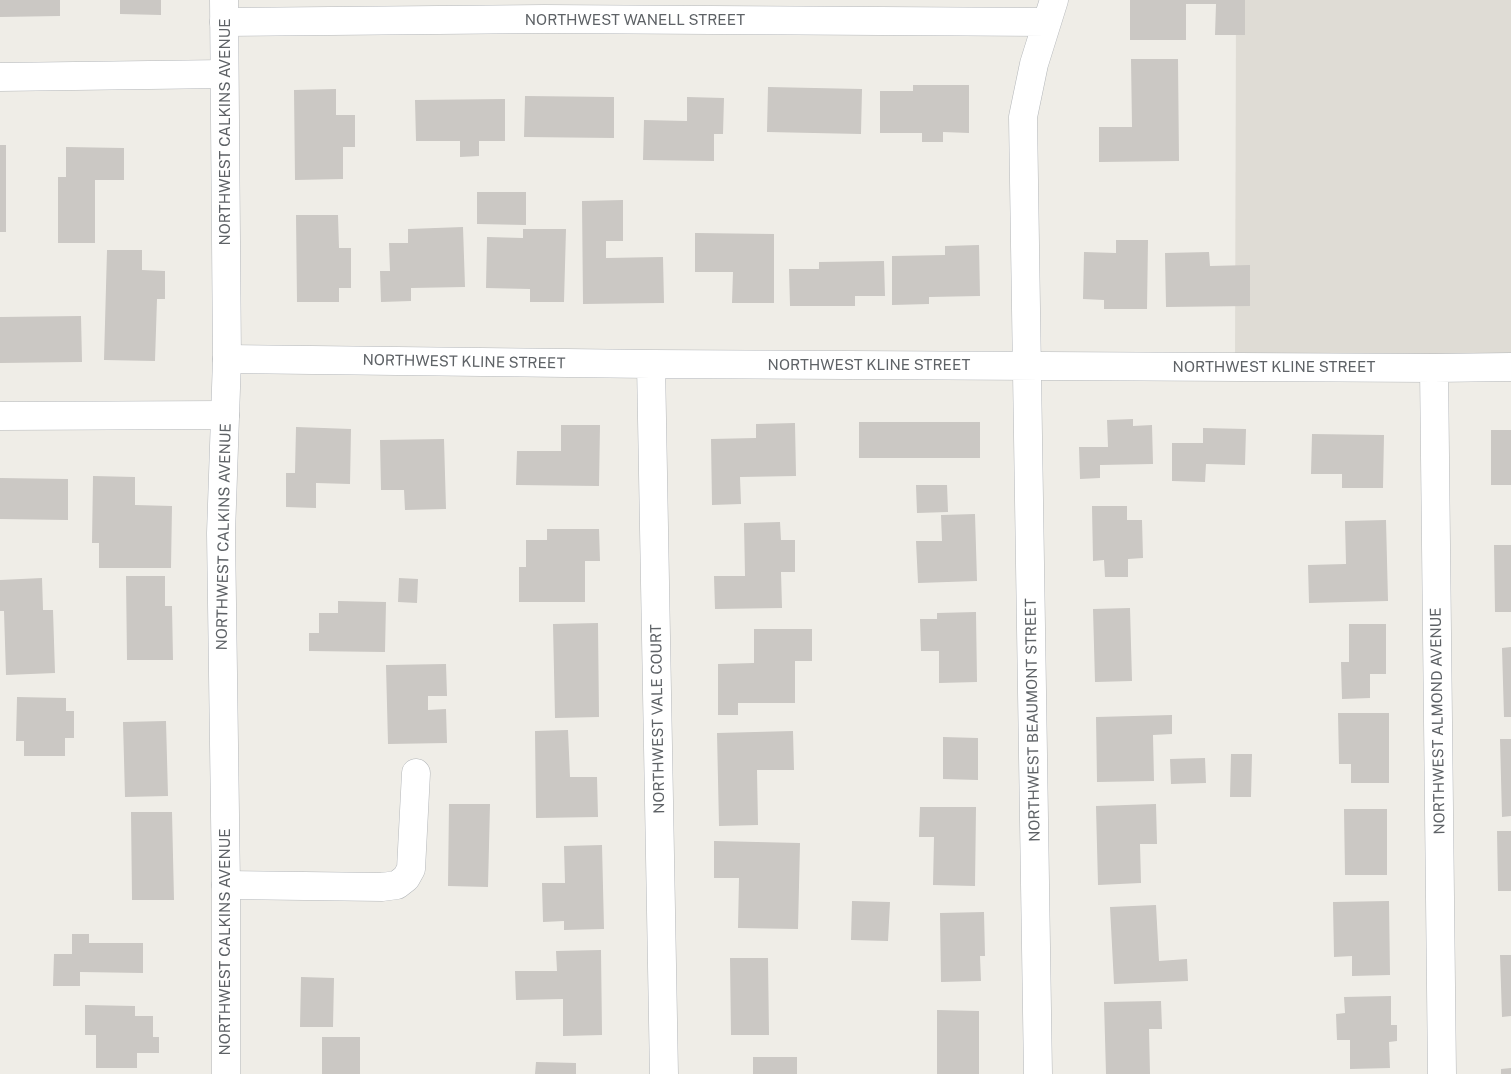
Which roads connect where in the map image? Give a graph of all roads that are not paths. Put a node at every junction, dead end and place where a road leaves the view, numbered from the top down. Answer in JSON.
{"nodes":[{"id":1,"x":544,"y":10,"type":"edge"},
{"id":2,"x":224,"y":11,"type":"edge"},
{"id":3,"x":1050,"y":11,"type":"edge"},
{"id":4,"x":224,"y":74,"type":"junction"},
{"id":5,"x":0,"y":76,"type":"edge"},
{"id":6,"x":227,"y":359,"type":"junction"},
{"id":7,"x":651,"y":364,"type":"junction"},
{"id":8,"x":1026,"y":365,"type":"junction"},
{"id":9,"x":1511,"y":367,"type":"edge"},
{"id":10,"x":1434,"y":368,"type":"junction"},
{"id":11,"x":225,"y":415,"type":"junction"},
{"id":12,"x":0,"y":416,"type":"edge"},
{"id":13,"x":416,"y":773,"type":"dead end"},
{"id":14,"x":226,"y":885,"type":"junction"},
{"id":15,"x":226,"y":1074,"type":"edge"},
{"id":16,"x":664,"y":1074,"type":"edge"},
{"id":17,"x":1038,"y":1074,"type":"edge"},
{"id":18,"x":1442,"y":1074,"type":"edge"}],
"edges":[{"from":1,"to":2,"type":"street","name":"NORTHWEST WANELL STREET"},
{"from":1,"to":3,"type":"street","name":"NORTHWEST WANELL STREET"},
{"from":2,"to":4,"type":"street","name":"NORTHWEST CALKINS AVENUE"},
{"from":3,"to":8,"type":"street","name":"NORTHWEST BEAUMONT STREET"},
{"from":4,"to":5,"type":"street"},
{"from":4,"to":6,"type":"street","name":"NORTHWEST CALKINS AVENUE"},
{"from":6,"to":7,"type":"street","name":"NORTHWEST KLINE STREET"},
{"from":6,"to":11,"type":"street","name":"NORTHWEST CALKINS AVENUE"},
{"from":7,"to":8,"type":"street","name":"NORTHWEST KLINE STREET"},
{"from":7,"to":16,"type":"street","name":"NORTHWEST VALE COURT"},
{"from":8,"to":10,"type":"street","name":"NORTHWEST KLINE STREET"},
{"from":8,"to":17,"type":"street","name":"NORTHWEST BEAUMONT STREET"},
{"from":9,"to":10,"type":"street","name":"NORTHWEST KLINE STREET"},
{"from":10,"to":18,"type":"street","name":"NORTHWEST ALMOND AVENUE"},
{"from":11,"to":12,"type":"street"},
{"from":11,"to":14,"type":"street","name":"NORTHWEST CALKINS AVENUE"},
{"from":13,"to":14,"type":"street"},
{"from":14,"to":15,"type":"street","name":"NORTHWEST CALKINS AVENUE"}]}
